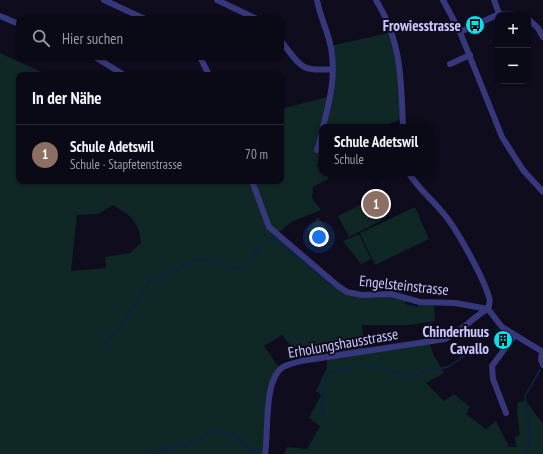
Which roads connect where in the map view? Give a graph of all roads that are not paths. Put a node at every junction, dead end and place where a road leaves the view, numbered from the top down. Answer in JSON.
{"nodes":[{"id":1,"x":104,"y":0,"type":"edge"},
{"id":2,"x":217,"y":0,"type":"edge"},
{"id":3,"x":317,"y":0,"type":"edge"},
{"id":4,"x":376,"y":0,"type":"edge"},
{"id":5,"x":443,"y":0,"type":"edge"},
{"id":6,"x":494,"y":0,"type":"edge"},
{"id":7,"x":498,"y":12,"type":"edge"},
{"id":8,"x":0,"y":16,"type":"edge"},
{"id":9,"x":139,"y":16,"type":"edge"},
{"id":10,"x":251,"y":16,"type":"edge"},
{"id":11,"x":495,"y":16,"type":"edge"},
{"id":12,"x":531,"y":22,"type":"edge"},
{"id":13,"x":16,"y":23,"type":"edge"},
{"id":14,"x":460,"y":32,"type":"junction"},
{"id":15,"x":543,"y":37,"type":"edge"},
{"id":16,"x":284,"y":45,"type":"edge"},
{"id":17,"x":470,"y":55,"type":"junction"},
{"id":18,"x":99,"y":60,"type":"edge"},
{"id":19,"x":202,"y":60,"type":"edge"},
{"id":20,"x":450,"y":64,"type":"dead end"},
{"id":21,"x":333,"y":69,"type":"junction"},
{"id":22,"x":119,"y":72,"type":"edge"},
{"id":23,"x":208,"y":72,"type":"edge"},
{"id":24,"x":325,"y":124,"type":"edge"},
{"id":25,"x":403,"y":124,"type":"edge"},
{"id":26,"x":319,"y":143,"type":"edge"},
{"id":27,"x":317,"y":150,"type":"dead end"},
{"id":28,"x":411,"y":176,"type":"edge"},
{"id":29,"x":253,"y":184,"type":"edge"},
{"id":30,"x":543,"y":192,"type":"edge"},
{"id":31,"x":488,"y":309,"type":"junction"},
{"id":32,"x":514,"y":336,"type":"junction"},
{"id":33,"x":542,"y":352,"type":"edge"},
{"id":34,"x":543,"y":365,"type":"edge"},
{"id":35,"x":506,"y":413,"type":"dead end"},
{"id":36,"x":265,"y":454,"type":"edge"}],
"edges":[{"from":1,"to":9,"type":"street"},
{"from":2,"to":10,"type":"street"},
{"from":3,"to":21,"type":"street"},
{"from":4,"to":25,"type":"street"},
{"from":5,"to":14,"type":"street"},
{"from":6,"to":7,"type":"street"},
{"from":8,"to":13,"type":"street"},
{"from":11,"to":14,"type":"street"},
{"from":12,"to":15,"type":"street"},
{"from":14,"to":17,"type":"street"},
{"from":16,"to":21,"type":"street"},
{"from":17,"to":20,"type":"street"},
{"from":17,"to":30,"type":"street"},
{"from":18,"to":22,"type":"street"},
{"from":19,"to":23,"type":"street"},
{"from":21,"to":24,"type":"street"},
{"from":26,"to":27,"type":"street"},
{"from":28,"to":31,"type":"street"},
{"from":29,"to":31,"type":"street","name":"Engelsteinstrasse"},
{"from":31,"to":32,"type":"street"},
{"from":31,"to":36,"type":"street","name":"Erholungshausstrasse"},
{"from":32,"to":33,"type":"street"},
{"from":32,"to":35,"type":"street"},
{"from":33,"to":34,"type":"street"}]}
